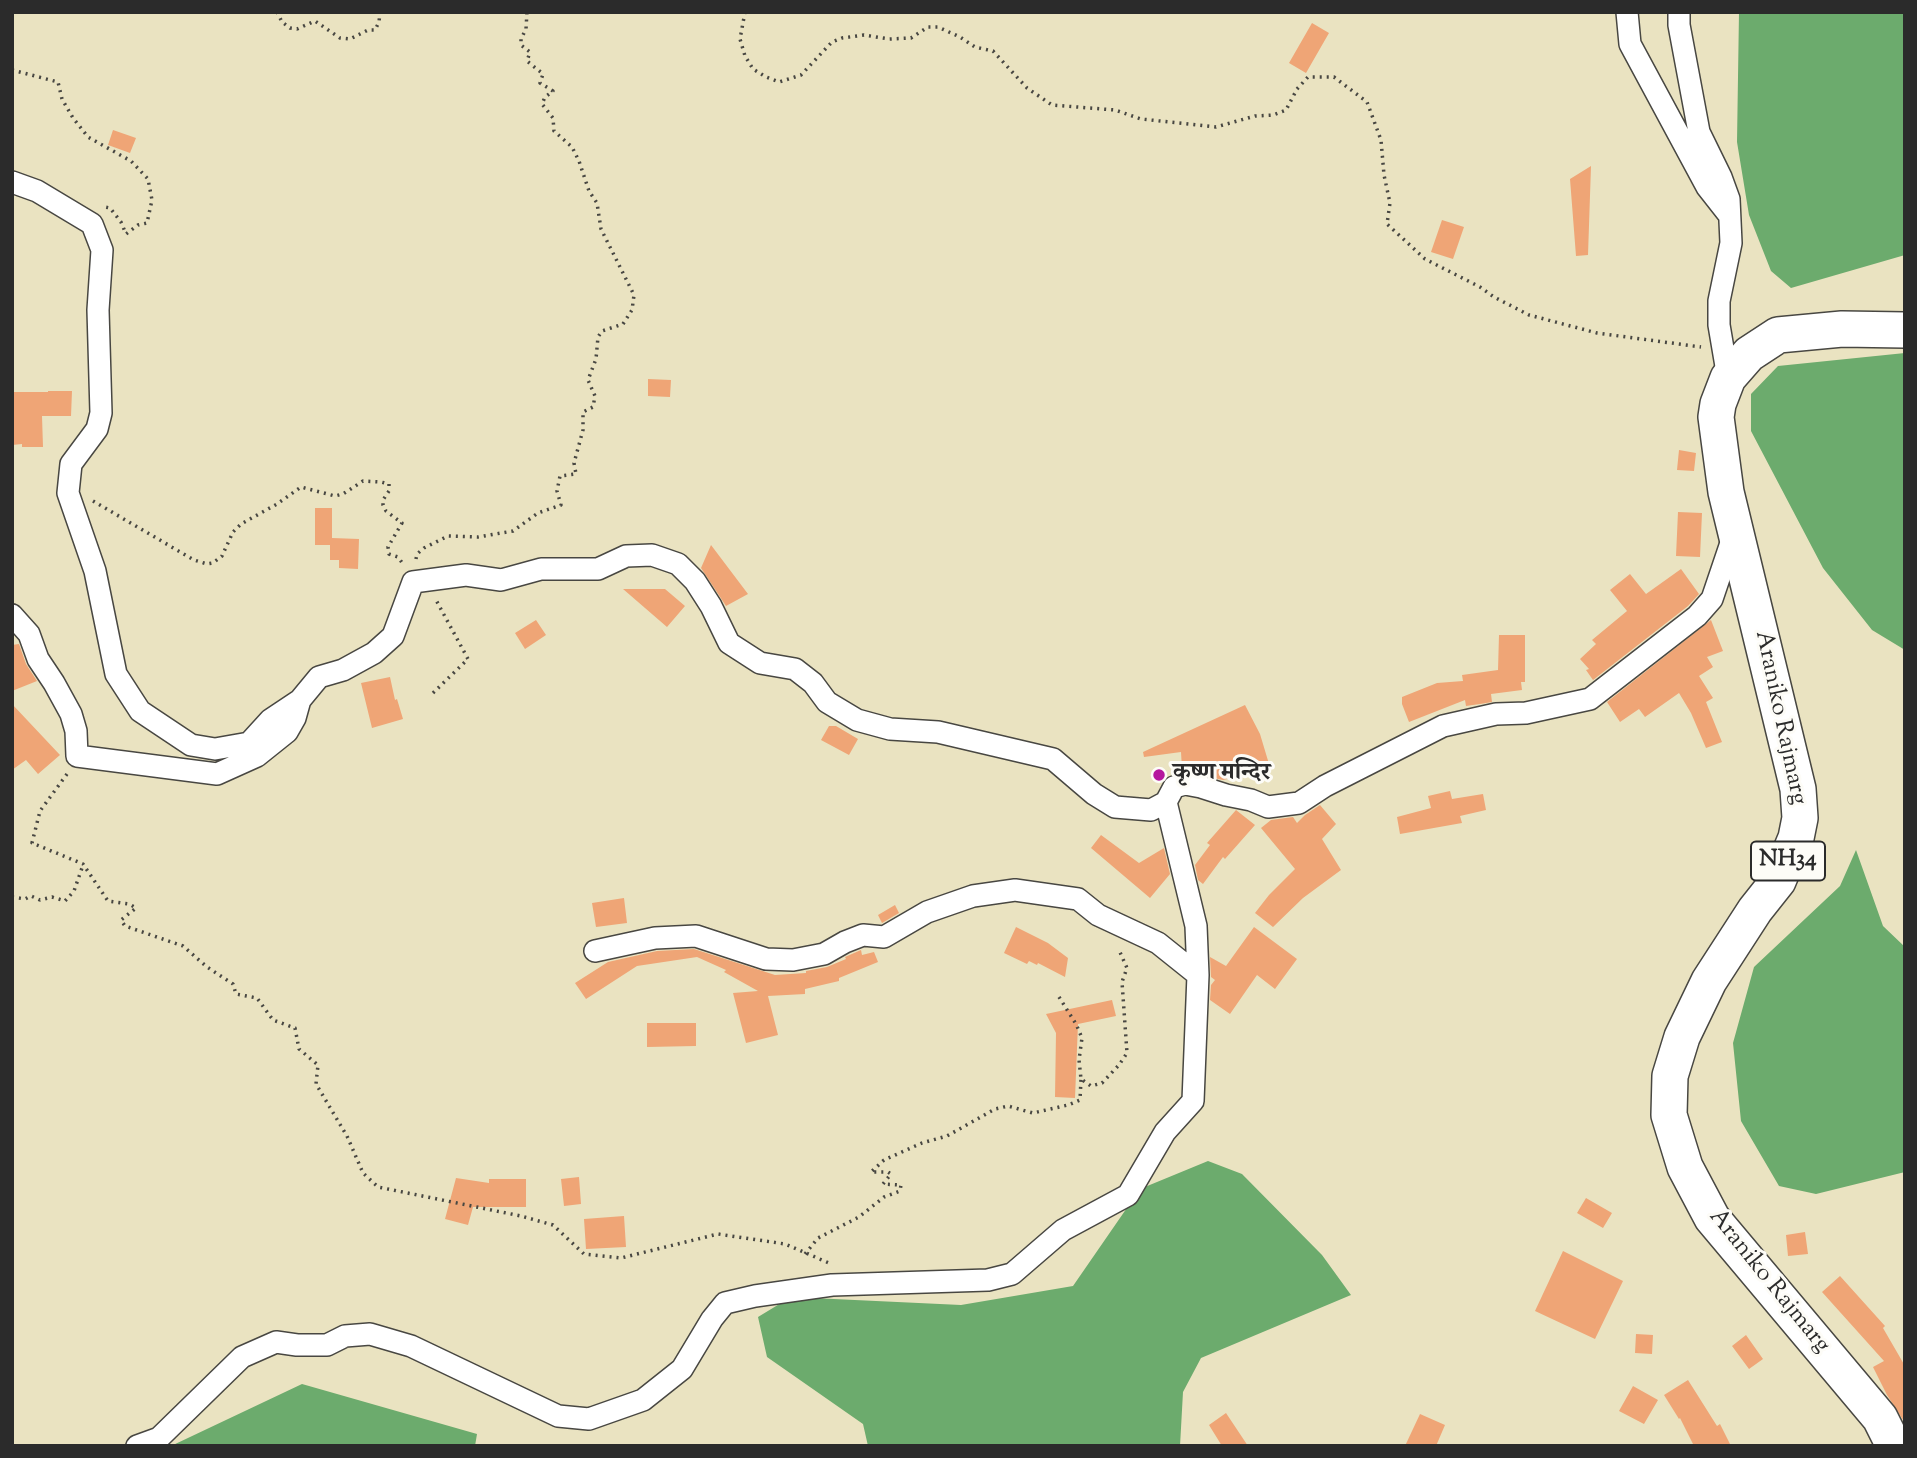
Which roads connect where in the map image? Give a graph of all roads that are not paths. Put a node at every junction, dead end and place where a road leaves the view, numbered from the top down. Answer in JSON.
{"nodes":[{"id":1,"x":1627,"y":12,"type":"edge"},
{"id":2,"x":1679,"y":12,"type":"edge"},
{"id":3,"x":12,"y":182,"type":"edge"},
{"id":4,"x":1730,"y":217,"type":"junction"},
{"id":5,"x":1905,"y":330,"type":"edge"},
{"id":6,"x":1726,"y":364,"type":"junction"},
{"id":7,"x":1736,"y":529,"type":"junction"},
{"id":8,"x":12,"y":615,"type":"edge"},
{"id":9,"x":300,"y":701,"type":"junction"},
{"id":10,"x":1166,"y":802,"type":"junction"},
{"id":11,"x":595,"y":951,"type":"dead end"},
{"id":12,"x":1198,"y":975,"type":"junction"},
{"id":13,"x":137,"y":1446,"type":"edge"},
{"id":14,"x":1894,"y":1446,"type":"edge"}],
"edges":[{"from":1,"to":4,"type":"street"},
{"from":2,"to":4,"type":"street"},
{"from":3,"to":9,"type":"street"},
{"from":4,"to":6,"type":"street"},
{"from":5,"to":6,"type":"highway","name":"Araniko Rajmarg","number":"NH34"},
{"from":6,"to":7,"type":"highway","name":"Araniko Rajmarg","number":"NH34"},
{"from":7,"to":10,"type":"street"},
{"from":7,"to":14,"type":"highway","name":"Araniko Rajmarg","number":"NH34"},
{"from":8,"to":9,"type":"street"},
{"from":9,"to":10,"type":"street"},
{"from":10,"to":12,"type":"street"},
{"from":11,"to":12,"type":"street"},
{"from":12,"to":13,"type":"street"}]}
